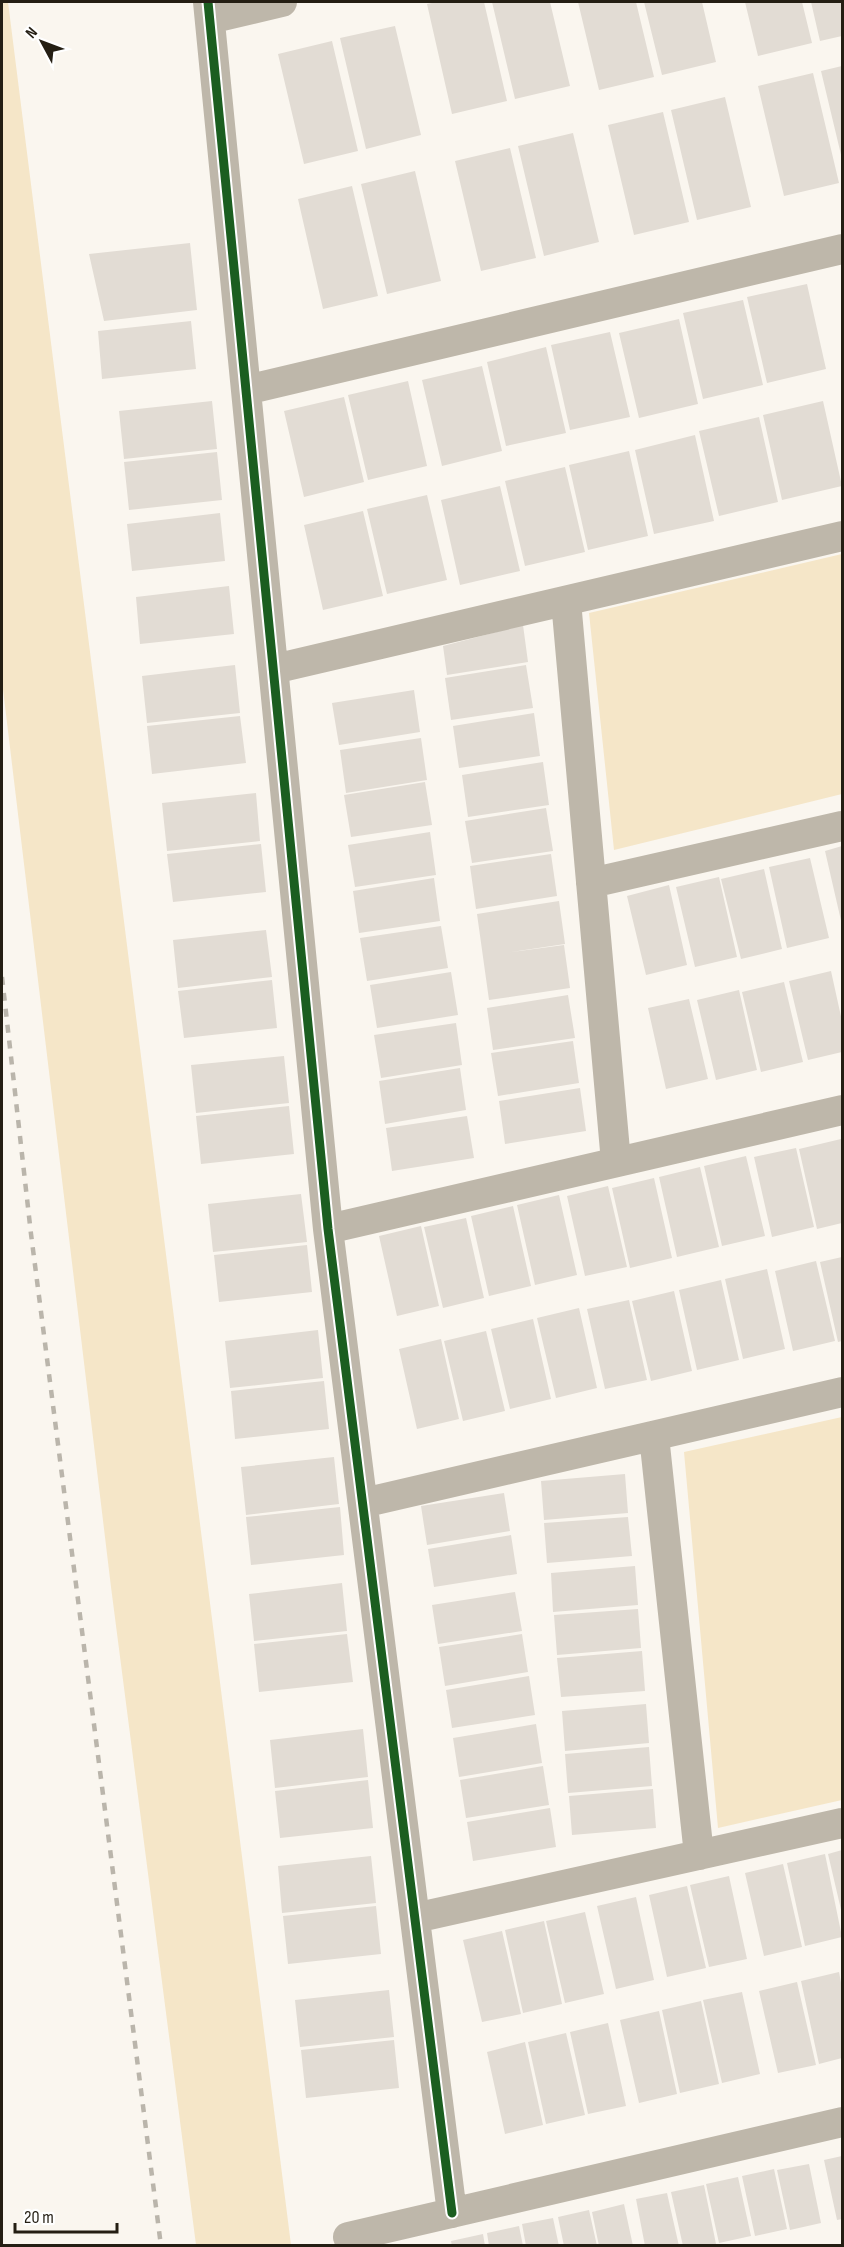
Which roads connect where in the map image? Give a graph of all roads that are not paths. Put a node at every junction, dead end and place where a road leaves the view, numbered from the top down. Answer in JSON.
{"nodes":[{"id":1,"x":282,"y":2,"type":"edge"},
{"id":2,"x":209,"y":10,"type":"edge"},
{"id":3,"x":842,"y":254,"type":"edge"},
{"id":4,"x":246,"y":390,"type":"junction"},
{"id":5,"x":843,"y":536,"type":"edge"},
{"id":6,"x":566,"y":601,"type":"junction"},
{"id":7,"x":274,"y":669,"type":"junction"},
{"id":8,"x":843,"y":826,"type":"edge"},
{"id":9,"x":591,"y":883,"type":"junction"},
{"id":10,"x":843,"y":1110,"type":"edge"},
{"id":11,"x":616,"y":1162,"type":"junction"},
{"id":12,"x":328,"y":1229,"type":"junction"},
{"id":13,"x":843,"y":1392,"type":"edge"},
{"id":14,"x":654,"y":1436,"type":"junction"},
{"id":15,"x":363,"y":1503,"type":"junction"},
{"id":16,"x":843,"y":1823,"type":"edge"},
{"id":17,"x":699,"y":1855,"type":"junction"},
{"id":18,"x":415,"y":1918,"type":"junction"},
{"id":19,"x":843,"y":2122,"type":"edge"},
{"id":20,"x":452,"y":2213,"type":"junction"},
{"id":21,"x":348,"y":2237,"type":"dead end"}],
"edges":[{"from":1,"to":2,"type":"street"},
{"from":2,"to":4,"type":"street"},
{"from":3,"to":4,"type":"street"},
{"from":4,"to":7,"type":"street"},
{"from":5,"to":6,"type":"street"},
{"from":6,"to":7,"type":"street"},
{"from":6,"to":9,"type":"street"},
{"from":7,"to":12,"type":"street"},
{"from":8,"to":9,"type":"street"},
{"from":9,"to":11,"type":"street"},
{"from":10,"to":11,"type":"street"},
{"from":11,"to":12,"type":"street"},
{"from":12,"to":15,"type":"street"},
{"from":13,"to":14,"type":"street"},
{"from":14,"to":15,"type":"street"},
{"from":14,"to":17,"type":"street"},
{"from":15,"to":18,"type":"street"},
{"from":16,"to":17,"type":"street"},
{"from":17,"to":18,"type":"street"},
{"from":18,"to":20,"type":"street"},
{"from":19,"to":20,"type":"street"},
{"from":20,"to":21,"type":"street"}]}
